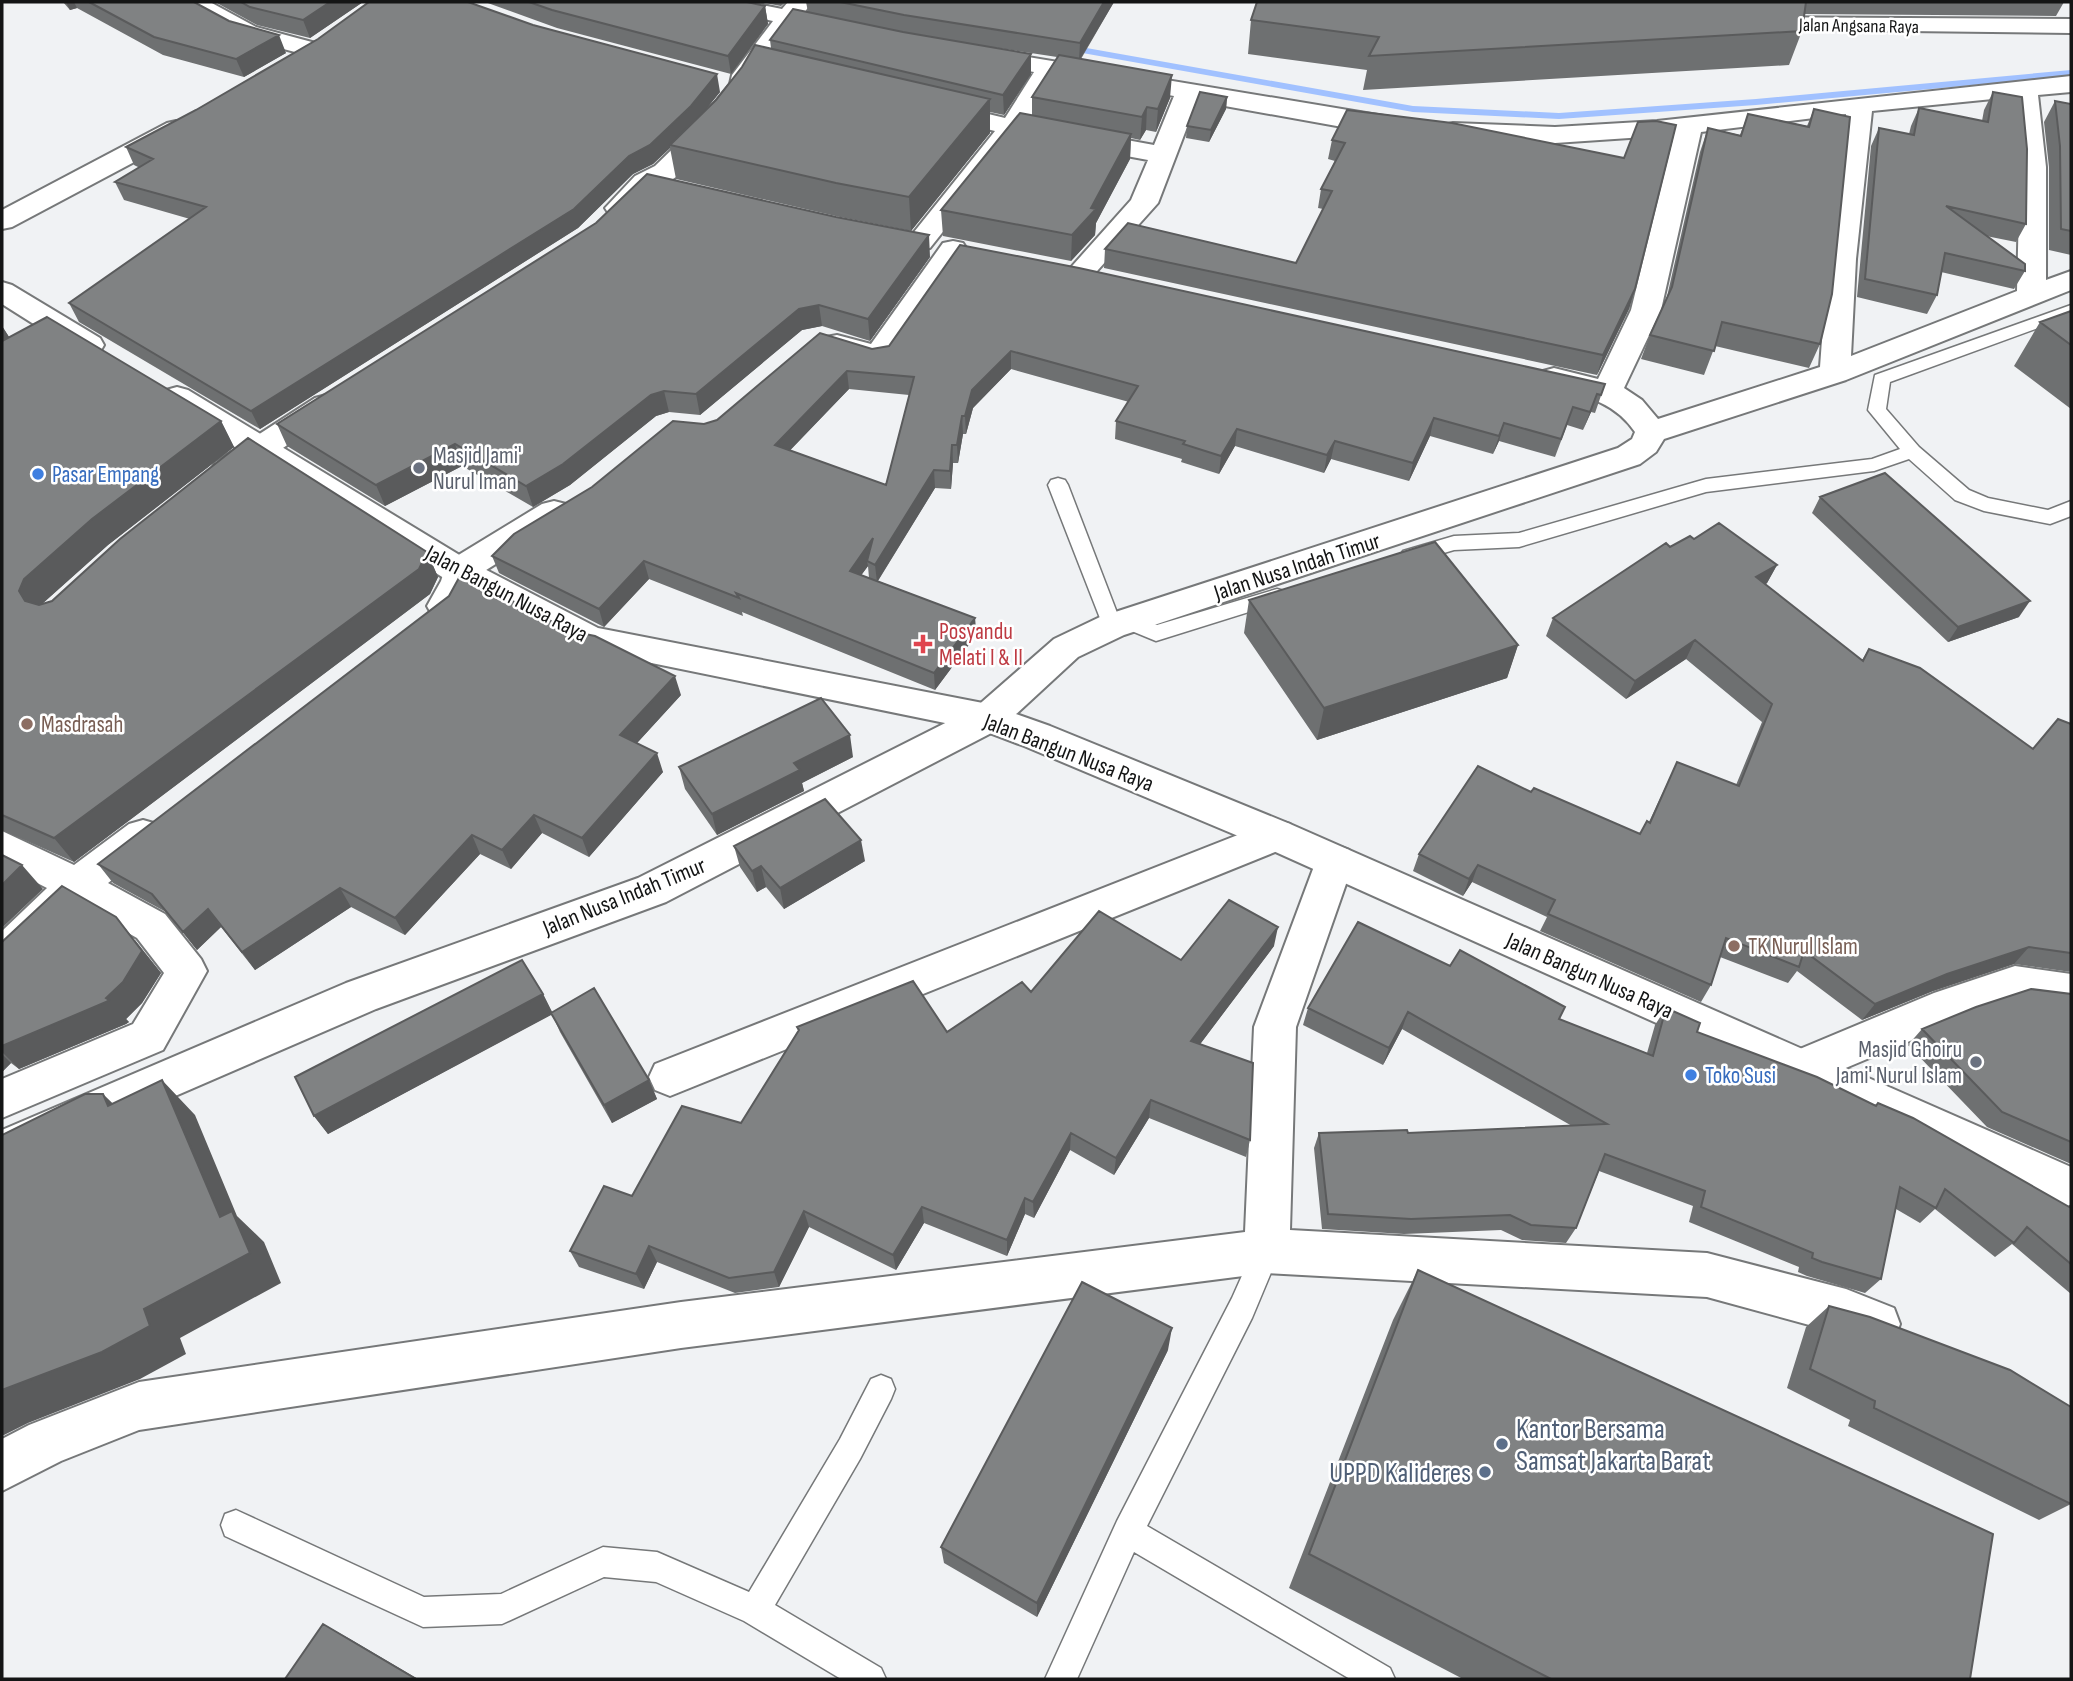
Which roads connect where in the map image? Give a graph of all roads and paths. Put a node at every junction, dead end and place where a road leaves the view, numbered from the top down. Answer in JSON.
{"nodes":[{"id":1,"x":193,"y":2,"type":"edge"},
{"id":2,"x":714,"y":2,"type":"edge"},
{"id":3,"x":795,"y":10,"type":"edge"},
{"id":4,"x":1727,"y":23,"type":"edge"},
{"id":5,"x":2071,"y":26,"type":"edge"},
{"id":6,"x":856,"y":32,"type":"edge"},
{"id":7,"x":337,"y":34,"type":"edge"},
{"id":8,"x":314,"y":50,"type":"junction"},
{"id":9,"x":958,"y":52,"type":"edge"},
{"id":10,"x":290,"y":64,"type":"edge"},
{"id":11,"x":1049,"y":67,"type":"junction"},
{"id":12,"x":779,"y":73,"type":"edge"},
{"id":13,"x":747,"y":77,"type":"junction"},
{"id":14,"x":716,"y":80,"type":"edge"},
{"id":15,"x":2071,"y":84,"type":"edge"},
{"id":16,"x":2025,"y":89,"type":"junction"},
{"id":17,"x":1188,"y":92,"type":"junction"},
{"id":18,"x":913,"y":104,"type":"edge"},
{"id":19,"x":1860,"y":105,"type":"junction"},
{"id":20,"x":194,"y":120,"type":"edge"},
{"id":21,"x":1012,"y":127,"type":"junction"},
{"id":22,"x":1689,"y":128,"type":"junction"},
{"id":23,"x":1165,"y":155,"type":"junction"},
{"id":24,"x":645,"y":182,"type":"junction"},
{"id":25,"x":684,"y":192,"type":"edge"},
{"id":26,"x":2,"y":221,"type":"edge"},
{"id":27,"x":600,"y":227,"type":"edge"},
{"id":28,"x":1080,"y":275,"type":"edge"},
{"id":29,"x":2071,"y":280,"type":"edge"},
{"id":30,"x":2,"y":290,"type":"edge"},
{"id":31,"x":2031,"y":296,"type":"junction"},
{"id":32,"x":2071,"y":310,"type":"edge"},
{"id":33,"x":806,"y":347,"type":"edge"},
{"id":34,"x":120,"y":363,"type":"edge"},
{"id":35,"x":1526,"y":372,"type":"edge"},
{"id":36,"x":1835,"y":373,"type":"junction"},
{"id":37,"x":155,"y":383,"type":"edge"},
{"id":38,"x":352,"y":388,"type":"edge"},
{"id":39,"x":1608,"y":390,"type":"junction"},
{"id":40,"x":1651,"y":432,"type":"junction"},
{"id":41,"x":260,"y":446,"type":"junction"},
{"id":42,"x":1912,"y":452,"type":"junction"},
{"id":43,"x":1058,"y":485,"type":"dead end"},
{"id":44,"x":202,"y":491,"type":"edge"},
{"id":45,"x":583,"y":495,"type":"edge"},
{"id":46,"x":2071,"y":508,"type":"edge"},
{"id":47,"x":1389,"y":562,"type":"edge"},
{"id":48,"x":459,"y":571,"type":"junction"},
{"id":49,"x":1298,"y":590,"type":"edge"},
{"id":50,"x":1120,"y":624,"type":"junction"},
{"id":51,"x":412,"y":630,"type":"edge"},
{"id":52,"x":988,"y":718,"type":"junction"},
{"id":53,"x":174,"y":811,"type":"edge"},
{"id":54,"x":1276,"y":835,"type":"junction"},
{"id":55,"x":2,"y":847,"type":"edge"},
{"id":56,"x":1335,"y":861,"type":"junction"},
{"id":57,"x":77,"y":886,"type":"junction"},
{"id":58,"x":2,"y":956,"type":"edge"},
{"id":59,"x":2071,"y":992,"type":"edge"},
{"id":60,"x":1798,"y":1069,"type":"junction"},
{"id":61,"x":670,"y":1077,"type":"dead end"},
{"id":62,"x":2,"y":1099,"type":"edge"},
{"id":63,"x":2,"y":1152,"type":"edge"},
{"id":64,"x":2071,"y":1188,"type":"edge"},
{"id":65,"x":1267,"y":1251,"type":"junction"},
{"id":66,"x":1910,"y":1336,"type":"edge"},
{"id":67,"x":881,"y":1389,"type":"dead end"},
{"id":68,"x":2,"y":1466,"type":"edge"},
{"id":69,"x":236,"y":1525,"type":"dead end"},
{"id":70,"x":1128,"y":1532,"type":"junction"},
{"id":71,"x":754,"y":1610,"type":"junction"},
{"id":72,"x":870,"y":1679,"type":"edge"},
{"id":73,"x":1061,"y":1679,"type":"edge"},
{"id":74,"x":1378,"y":1679,"type":"edge"}],
"edges":[{"from":1,"to":8,"type":"street"},
{"from":2,"to":3,"type":"street"},
{"from":3,"to":6,"type":"street"},
{"from":3,"to":13,"type":"street"},
{"from":4,"to":5,"type":"street","name":"Jalan Angsana Raya"},
{"from":7,"to":8,"type":"street"},
{"from":8,"to":10,"type":"street"},
{"from":9,"to":11,"type":"street"},
{"from":11,"to":17,"type":"street"},
{"from":11,"to":21,"type":"street"},
{"from":12,"to":13,"type":"street"},
{"from":13,"to":14,"type":"street"},
{"from":13,"to":24,"type":"street"},
{"from":15,"to":16,"type":"street"},
{"from":16,"to":19,"type":"street"},
{"from":16,"to":31,"type":"street"},
{"from":17,"to":22,"type":"street"},
{"from":17,"to":23,"type":"street"},
{"from":18,"to":21,"type":"street"},
{"from":19,"to":22,"type":"street"},
{"from":19,"to":36,"type":"street"},
{"from":20,"to":26,"type":"street"},
{"from":21,"to":23,"type":"street"},
{"from":21,"to":33,"type":"street"},
{"from":22,"to":39,"type":"street"},
{"from":23,"to":28,"type":"street"},
{"from":24,"to":25,"type":"street"},
{"from":24,"to":27,"type":"street"},
{"from":29,"to":31,"type":"street"},
{"from":30,"to":34,"type":"street"},
{"from":31,"to":36,"type":"street"},
{"from":32,"to":42,"type":"lane"},
{"from":35,"to":39,"type":"street"},
{"from":36,"to":40,"type":"street"},
{"from":37,"to":41,"type":"street","name":"Jalan Bangun Nusa Raya"},
{"from":38,"to":41,"type":"street"},
{"from":39,"to":40,"type":"street"},
{"from":40,"to":50,"type":"street","name":"Jalan Nusa Indah Timur"},
{"from":41,"to":44,"type":"street"},
{"from":41,"to":48,"type":"street","name":"Jalan Bangun Nusa Raya"},
{"from":42,"to":46,"type":"lane"},
{"from":42,"to":47,"type":"lane"},
{"from":43,"to":50,"type":"lane"},
{"from":45,"to":48,"type":"street"},
{"from":48,"to":51,"type":"street"},
{"from":48,"to":52,"type":"street","name":"Jalan Bangun Nusa Raya"},
{"from":49,"to":50,"type":"lane"},
{"from":50,"to":52,"type":"street","name":"Jalan Nusa Indah Timur"},
{"from":52,"to":54,"type":"street","name":"Jalan Bangun Nusa Raya"},
{"from":52,"to":63,"type":"street","name":"Jalan Nusa Indah Timur"},
{"from":53,"to":57,"type":"street"},
{"from":54,"to":56,"type":"street","name":"Jalan Bangun Nusa Raya"},
{"from":54,"to":61,"type":"street"},
{"from":55,"to":57,"type":"street"},
{"from":56,"to":60,"type":"street","name":"Jalan Bangun Nusa Raya"},
{"from":56,"to":65,"type":"street"},
{"from":57,"to":58,"type":"street"},
{"from":57,"to":62,"type":"street"},
{"from":59,"to":60,"type":"street"},
{"from":60,"to":64,"type":"street","name":"Jalan Bangun Nusa Raya"},
{"from":65,"to":66,"type":"street"},
{"from":65,"to":68,"type":"street"},
{"from":65,"to":70,"type":"lane"},
{"from":67,"to":71,"type":"lane"},
{"from":69,"to":71,"type":"lane"},
{"from":70,"to":73,"type":"lane"},
{"from":70,"to":74,"type":"lane"},
{"from":71,"to":72,"type":"lane"}]}
